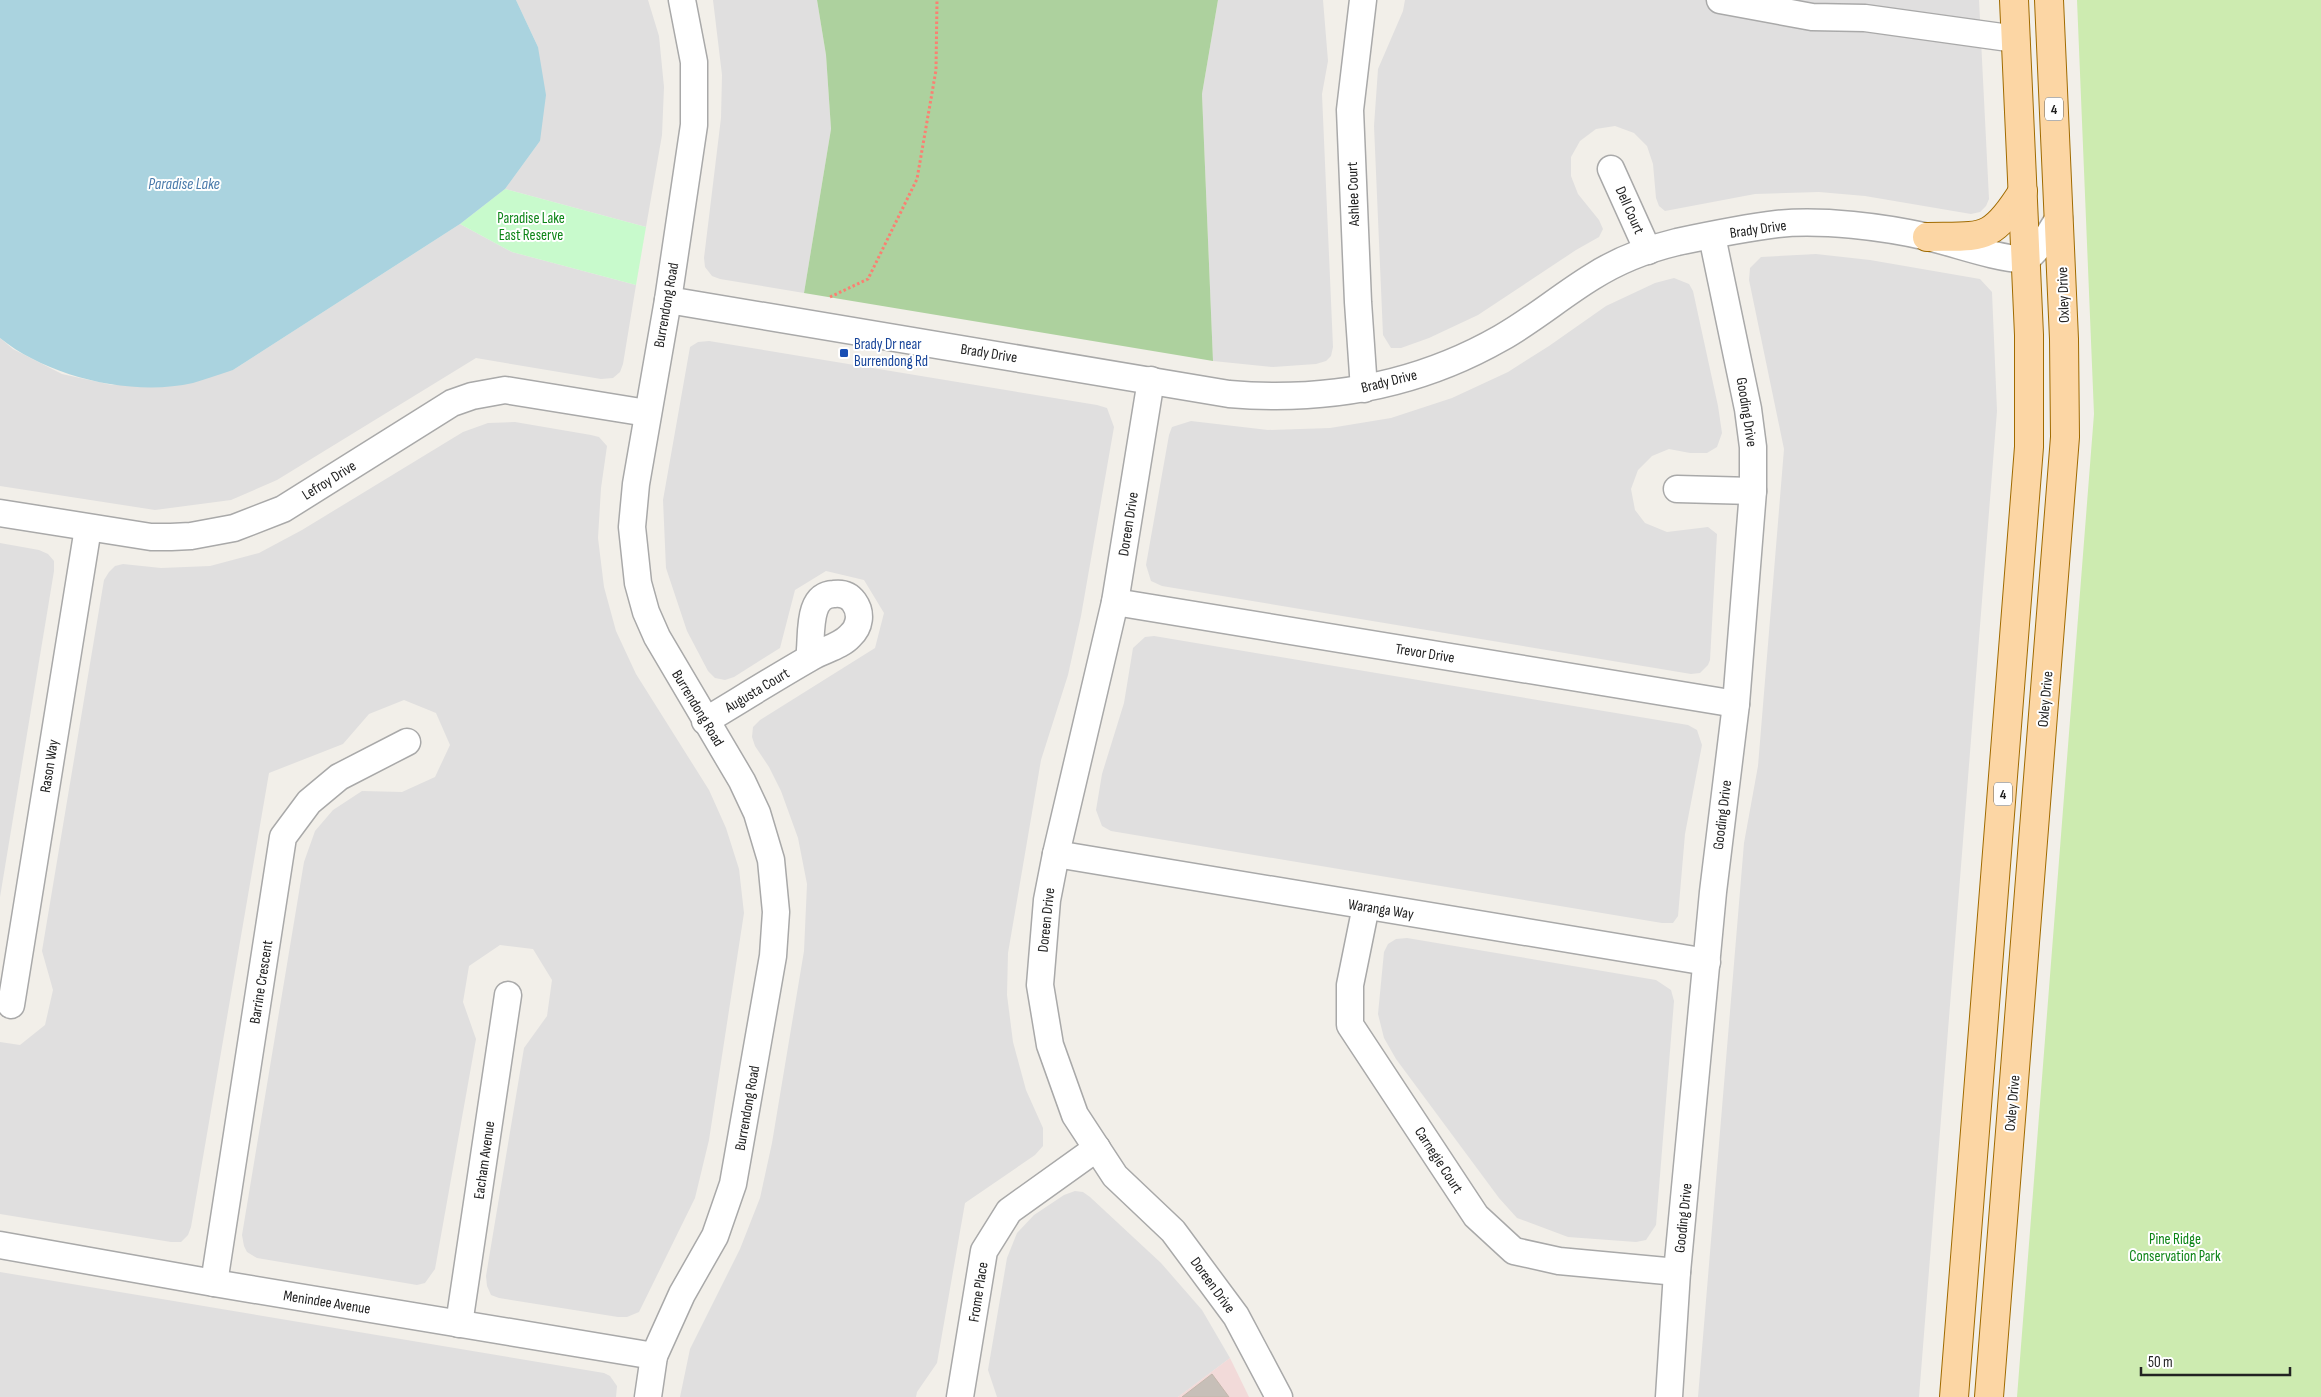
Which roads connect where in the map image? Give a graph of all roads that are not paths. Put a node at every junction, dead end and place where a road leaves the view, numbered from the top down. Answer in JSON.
{"nodes":[{"id":1,"x":682,"y":0,"type":"edge"},
{"id":2,"x":1362,"y":0,"type":"edge"},
{"id":3,"x":1720,"y":0,"type":"edge"},
{"id":4,"x":2014,"y":0,"type":"edge"},
{"id":5,"x":2048,"y":0,"type":"edge"},
{"id":6,"x":2016,"y":39,"type":"junction"},
{"id":7,"x":1611,"y":169,"type":"dead end"},
{"id":8,"x":2023,"y":191,"type":"junction"},
{"id":9,"x":2059,"y":218,"type":"junction"},
{"id":10,"x":1712,"y":236,"type":"junction"},
{"id":11,"x":1927,"y":237,"type":"junction"},
{"id":12,"x":1648,"y":251,"type":"junction"},
{"id":13,"x":2026,"y":260,"type":"junction"},
{"id":14,"x":668,"y":300,"type":"junction"},
{"id":15,"x":2063,"y":313,"type":"junction"},
{"id":16,"x":1151,"y":380,"type":"junction"},
{"id":17,"x":1364,"y":389,"type":"junction"},
{"id":18,"x":647,"y":413,"type":"junction"},
{"id":19,"x":1677,"y":490,"type":"dead end"},
{"id":20,"x":1753,"y":491,"type":"junction"},
{"id":21,"x":0,"y":513,"type":"edge"},
{"id":22,"x":2024,"y":522,"type":"junction"},
{"id":23,"x":88,"y":528,"type":"junction"},
{"id":24,"x":1115,"y":602,"type":"junction"},
{"id":25,"x":809,"y":658,"type":"dead end"},
{"id":26,"x":1736,"y":704,"type":"junction"},
{"id":27,"x":705,"y":721,"type":"junction"},
{"id":28,"x":407,"y":742,"type":"dead end"},
{"id":29,"x":1056,"y":854,"type":"junction"},
{"id":30,"x":1366,"y":906,"type":"junction"},
{"id":31,"x":1707,"y":962,"type":"junction"},
{"id":32,"x":508,"y":995,"type":"dead end"},
{"id":33,"x":11,"y":1005,"type":"dead end"},
{"id":34,"x":1097,"y":1148,"type":"junction"},
{"id":35,"x":0,"y":1244,"type":"edge"},
{"id":36,"x":1677,"y":1272,"type":"junction"},
{"id":37,"x":214,"y":1283,"type":"junction"},
{"id":38,"x":459,"y":1324,"type":"junction"},
{"id":39,"x":654,"y":1356,"type":"junction"},
{"id":40,"x":648,"y":1397,"type":"edge"},
{"id":41,"x":960,"y":1397,"type":"edge"},
{"id":42,"x":1279,"y":1397,"type":"edge"},
{"id":43,"x":1669,"y":1397,"type":"edge"},
{"id":44,"x":1954,"y":1397,"type":"edge"},
{"id":45,"x":1989,"y":1397,"type":"edge"}],
"edges":[{"from":1,"to":14,"type":"street","name":"Burrendong Road"},
{"from":2,"to":17,"type":"street","name":"Ashlee Court"},
{"from":3,"to":6,"type":"street"},
{"from":4,"to":6,"type":"main road","number":"4"},
{"from":5,"to":9,"type":"main road","name":"Oxley Drive","number":"4"},
{"from":6,"to":8,"type":"main road","number":"4"},
{"from":7,"to":12,"type":"street","name":"Dell Court"},
{"from":8,"to":11,"type":"main road"},
{"from":8,"to":13,"type":"main road","number":"4"},
{"from":9,"to":13,"type":"street"},
{"from":9,"to":15,"type":"main road","name":"Oxley Drive","number":"4"},
{"from":10,"to":11,"type":"street","name":"Brady Drive"},
{"from":10,"to":12,"type":"street","name":"Brady Drive"},
{"from":10,"to":20,"type":"street","name":"Gooding Drive"},
{"from":11,"to":13,"type":"street","name":"Brady Drive"},
{"from":12,"to":17,"type":"street","name":"Brady Drive"},
{"from":13,"to":22,"type":"main road","number":"4"},
{"from":14,"to":16,"type":"street","name":"Brady Drive"},
{"from":14,"to":18,"type":"street","name":"Burrendong Road"},
{"from":15,"to":22,"type":"main road"},
{"from":15,"to":45,"type":"main road","name":"Oxley Drive","number":"4"},
{"from":16,"to":17,"type":"street","name":"Brady Drive"},
{"from":16,"to":24,"type":"street","name":"Doreen Drive"},
{"from":18,"to":23,"type":"street","name":"Lefroy Drive"},
{"from":18,"to":27,"type":"street","name":"Burrendong Road"},
{"from":19,"to":20,"type":"street"},
{"from":20,"to":26,"type":"street","name":"Gooding Drive"},
{"from":21,"to":23,"type":"street","name":"Lefroy Drive"},
{"from":22,"to":44,"type":"main road","number":"4"},
{"from":23,"to":33,"type":"street","name":"Rason Way"},
{"from":24,"to":26,"type":"street","name":"Trevor Drive"},
{"from":24,"to":29,"type":"street","name":"Doreen Drive"},
{"from":25,"to":27,"type":"street","name":"Augusta Court"},
{"from":26,"to":31,"type":"street","name":"Gooding Drive"},
{"from":27,"to":39,"type":"street","name":"Burrendong Road"},
{"from":28,"to":37,"type":"street","name":"Barrine Crescent"},
{"from":29,"to":30,"type":"street","name":"Waranga Way"},
{"from":29,"to":34,"type":"street","name":"Doreen Drive"},
{"from":30,"to":31,"type":"street","name":"Waranga Way"},
{"from":30,"to":36,"type":"street","name":"Carnegie Court"},
{"from":31,"to":36,"type":"street","name":"Gooding Drive"},
{"from":32,"to":38,"type":"street","name":"Eacham Avenue"},
{"from":34,"to":41,"type":"street","name":"Frome Place"},
{"from":34,"to":42,"type":"street","name":"Doreen Drive"},
{"from":35,"to":37,"type":"street","name":"Menindee Avenue"},
{"from":36,"to":43,"type":"street","name":"Gooding Drive"},
{"from":37,"to":38,"type":"street","name":"Menindee Avenue"},
{"from":38,"to":39,"type":"street","name":"Menindee Avenue"},
{"from":39,"to":40,"type":"street","name":"Burrendong Road"}]}
